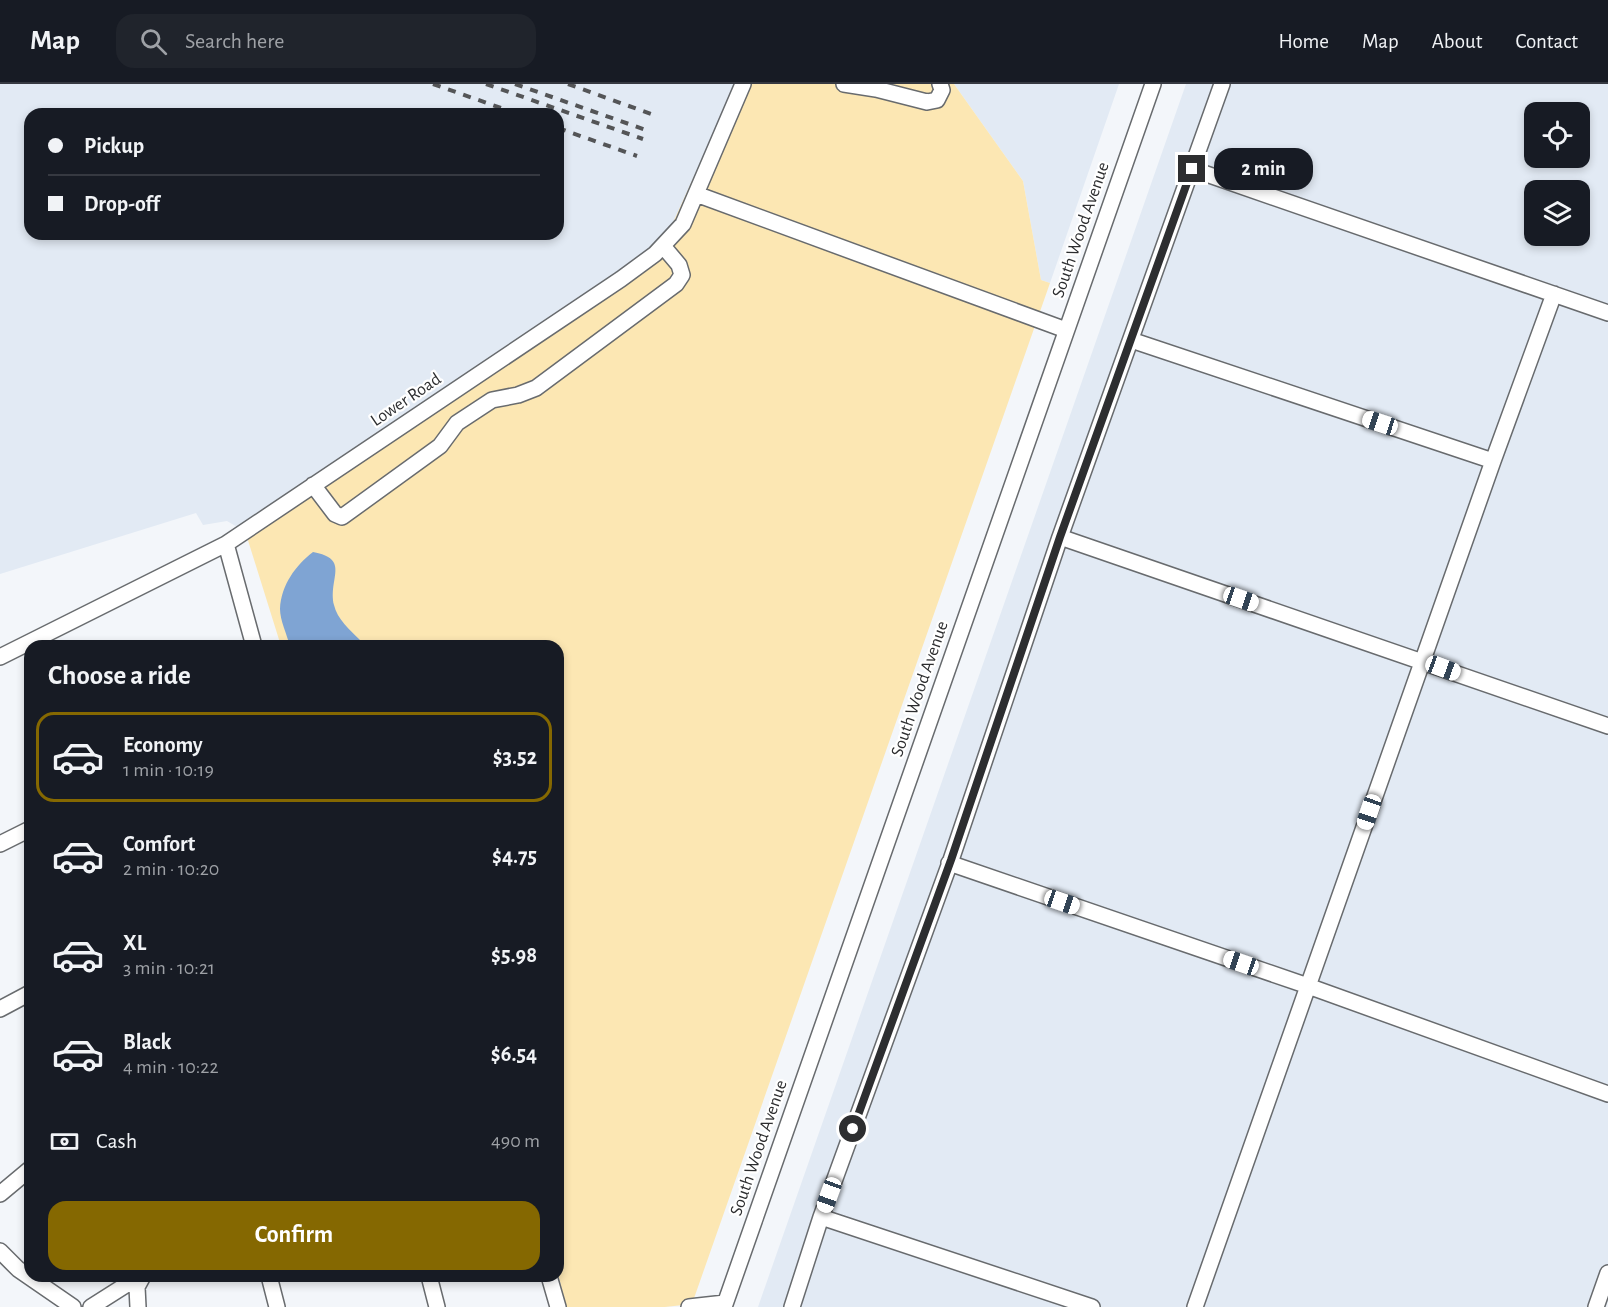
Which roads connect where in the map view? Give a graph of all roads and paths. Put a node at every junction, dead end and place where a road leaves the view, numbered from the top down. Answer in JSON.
{"nodes":[{"id":1,"x":744,"y":84,"type":"edge"},
{"id":2,"x":844,"y":84,"type":"edge"},
{"id":3,"x":940,"y":84,"type":"edge"},
{"id":4,"x":1153,"y":84,"type":"edge"},
{"id":5,"x":1222,"y":84,"type":"edge"},
{"id":6,"x":1192,"y":169,"type":"junction"},
{"id":7,"x":696,"y":194,"type":"junction"},
{"id":8,"x":663,"y":246,"type":"junction"},
{"id":9,"x":1554,"y":294,"type":"junction"},
{"id":10,"x":1608,"y":313,"type":"edge"},
{"id":11,"x":1066,"y":330,"type":"junction"},
{"id":12,"x":1131,"y":340,"type":"junction"},
{"id":13,"x":1493,"y":460,"type":"junction"},
{"id":14,"x":313,"y":485,"type":"junction"},
{"id":15,"x":1060,"y":537,"type":"junction"},
{"id":16,"x":226,"y":544,"type":"junction"},
{"id":17,"x":34,"y":640,"type":"edge"},
{"id":18,"x":252,"y":640,"type":"edge"},
{"id":19,"x":24,"y":645,"type":"edge"},
{"id":20,"x":0,"y":657,"type":"edge"},
{"id":21,"x":1422,"y":660,"type":"junction"},
{"id":22,"x":1608,"y":726,"type":"edge"},
{"id":23,"x":24,"y":831,"type":"edge"},
{"id":24,"x":0,"y":844,"type":"edge"},
{"id":25,"x":949,"y":863,"type":"junction"},
{"id":26,"x":1308,"y":986,"type":"junction"},
{"id":27,"x":24,"y":996,"type":"edge"},
{"id":28,"x":0,"y":1009,"type":"edge"},
{"id":29,"x":1608,"y":1094,"type":"edge"},
{"id":30,"x":24,"y":1174,"type":"edge"},
{"id":31,"x":0,"y":1194,"type":"edge"},
{"id":32,"x":821,"y":1217,"type":"junction"},
{"id":33,"x":0,"y":1251,"type":"edge"},
{"id":34,"x":24,"y":1273,"type":"edge"},
{"id":35,"x":1608,"y":1273,"type":"edge"},
{"id":36,"x":37,"y":1282,"type":"edge"},
{"id":37,"x":131,"y":1282,"type":"edge"},
{"id":38,"x":139,"y":1282,"type":"edge"},
{"id":39,"x":271,"y":1282,"type":"edge"},
{"id":40,"x":431,"y":1282,"type":"edge"},
{"id":41,"x":551,"y":1282,"type":"edge"},
{"id":42,"x":724,"y":1305,"type":"edge"},
{"id":43,"x":73,"y":1307,"type":"edge"},
{"id":44,"x":91,"y":1307,"type":"edge"},
{"id":45,"x":138,"y":1307,"type":"edge"},
{"id":46,"x":278,"y":1307,"type":"edge"},
{"id":47,"x":437,"y":1307,"type":"edge"},
{"id":48,"x":558,"y":1307,"type":"edge"},
{"id":49,"x":689,"y":1307,"type":"edge"},
{"id":50,"x":792,"y":1307,"type":"edge"},
{"id":51,"x":1092,"y":1307,"type":"edge"},
{"id":52,"x":1195,"y":1307,"type":"edge"},
{"id":53,"x":1596,"y":1307,"type":"edge"}],
"edges":[{"from":1,"to":7,"type":"street","name":"Lower Road"},
{"from":2,"to":3,"type":"street"},
{"from":4,"to":11,"type":"street","name":"South Wood Avenue"},
{"from":5,"to":6,"type":"street"},
{"from":6,"to":9,"type":"street"},
{"from":6,"to":12,"type":"street"},
{"from":7,"to":8,"type":"street","name":"Lower Road"},
{"from":7,"to":11,"type":"street"},
{"from":8,"to":14,"type":"street","name":"Lower Road"},
{"from":8,"to":14,"type":"street"},
{"from":9,"to":10,"type":"street"},
{"from":9,"to":13,"type":"street"},
{"from":11,"to":42,"type":"street","name":"South Wood Avenue"},
{"from":12,"to":13,"type":"street"},
{"from":12,"to":15,"type":"street"},
{"from":13,"to":21,"type":"street"},
{"from":14,"to":16,"type":"street","name":"Lower Road"},
{"from":15,"to":21,"type":"street"},
{"from":15,"to":25,"type":"street"},
{"from":16,"to":17,"type":"street","name":"Lower Road"},
{"from":16,"to":18,"type":"street"},
{"from":19,"to":20,"type":"street","name":"Lower Road"},
{"from":21,"to":22,"type":"street"},
{"from":21,"to":26,"type":"street"},
{"from":23,"to":24,"type":"street"},
{"from":25,"to":26,"type":"street"},
{"from":25,"to":32,"type":"street"},
{"from":26,"to":29,"type":"street"},
{"from":26,"to":52,"type":"street"},
{"from":27,"to":28,"type":"street"},
{"from":30,"to":31,"type":"street"},
{"from":32,"to":50,"type":"street"},
{"from":32,"to":51,"type":"street"},
{"from":33,"to":34,"type":"street"},
{"from":35,"to":53,"type":"street"},
{"from":36,"to":43,"type":"street"},
{"from":37,"to":44,"type":"street"},
{"from":38,"to":45,"type":"street"},
{"from":39,"to":46,"type":"street"},
{"from":40,"to":47,"type":"street"},
{"from":41,"to":48,"type":"street"},
{"from":42,"to":49,"type":"street"}]}
